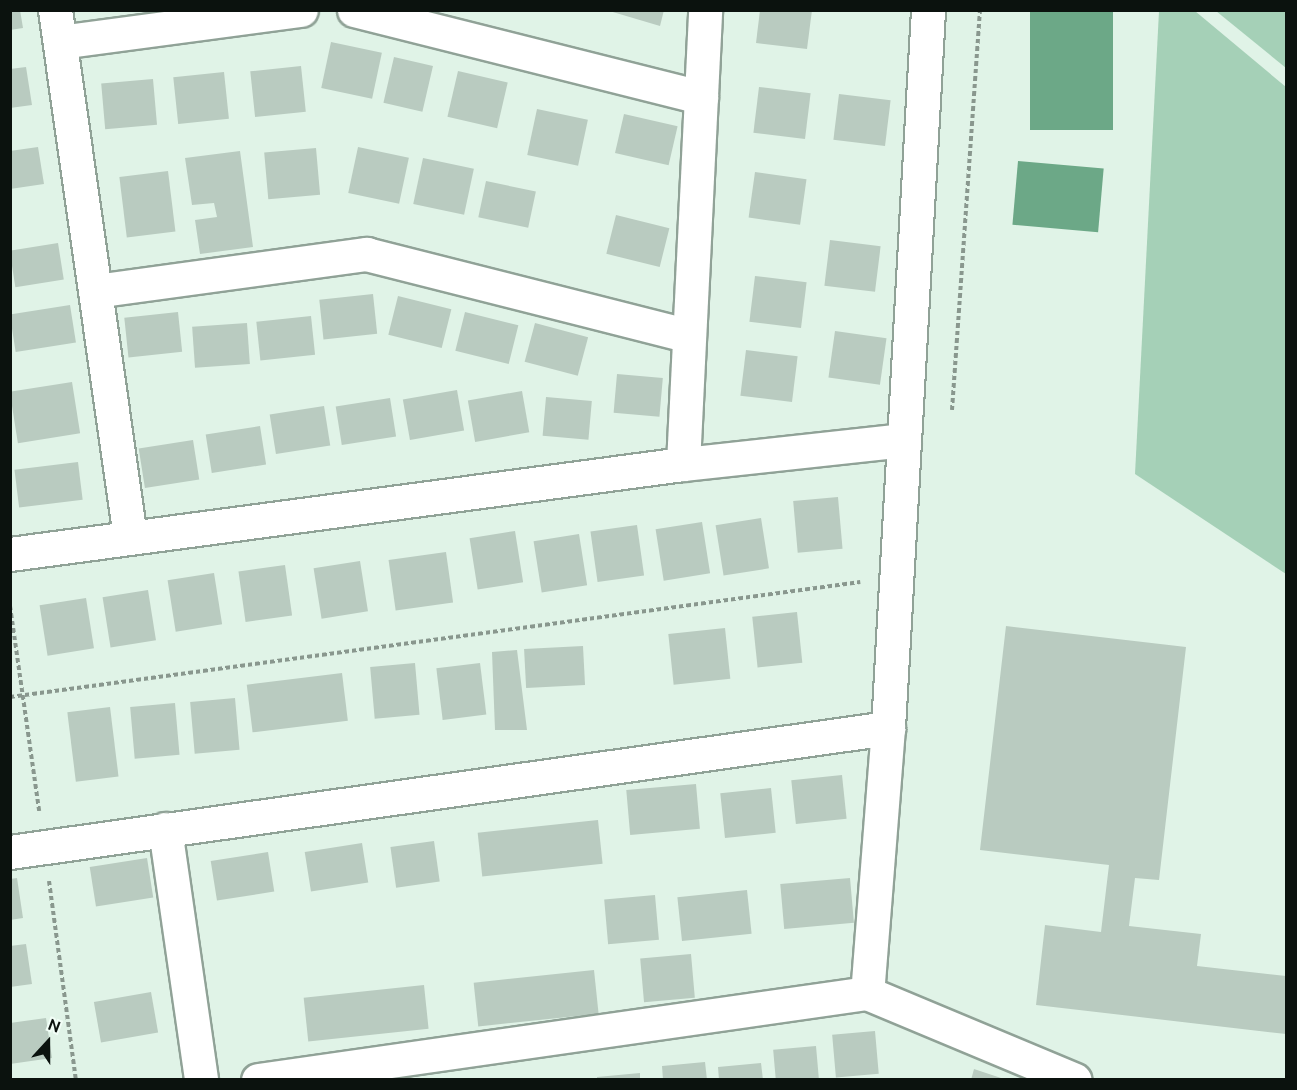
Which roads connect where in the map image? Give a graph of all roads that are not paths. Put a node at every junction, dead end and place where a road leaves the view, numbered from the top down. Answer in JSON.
{"nodes":[{"id":1,"x":302,"y":10,"type":"edge"},
{"id":2,"x":354,"y":10,"type":"edge"},
{"id":3,"x":705,"y":10,"type":"edge"},
{"id":4,"x":928,"y":10,"type":"edge"},
{"id":5,"x":57,"y":26,"type":"edge"},
{"id":6,"x":701,"y":97,"type":"junction"},
{"id":7,"x":95,"y":291,"type":"junction"},
{"id":8,"x":689,"y":336,"type":"junction"},
{"id":9,"x":904,"y":440,"type":"junction"},
{"id":10,"x":683,"y":464,"type":"junction"},
{"id":11,"x":130,"y":537,"type":"junction"},
{"id":12,"x":10,"y":554,"type":"edge"},
{"id":13,"x":888,"y":729,"type":"junction"},
{"id":14,"x":165,"y":829,"type":"junction"},
{"id":15,"x":10,"y":852,"type":"edge"},
{"id":16,"x":867,"y":993,"type":"junction"},
{"id":17,"x":201,"y":1080,"type":"edge"},
{"id":18,"x":258,"y":1080,"type":"edge"},
{"id":19,"x":1075,"y":1080,"type":"edge"}],
"edges":[{"from":1,"to":5,"type":"street"},
{"from":2,"to":6,"type":"street"},
{"from":3,"to":6,"type":"street"},
{"from":4,"to":9,"type":"street"},
{"from":5,"to":7,"type":"street"},
{"from":6,"to":8,"type":"street"},
{"from":7,"to":8,"type":"street"},
{"from":7,"to":11,"type":"street"},
{"from":8,"to":10,"type":"street"},
{"from":9,"to":10,"type":"street"},
{"from":9,"to":13,"type":"street"},
{"from":10,"to":11,"type":"street"},
{"from":11,"to":12,"type":"street"},
{"from":13,"to":14,"type":"street"},
{"from":13,"to":16,"type":"street"},
{"from":14,"to":15,"type":"street"},
{"from":14,"to":17,"type":"street"},
{"from":16,"to":18,"type":"street"},
{"from":16,"to":19,"type":"street"}]}
